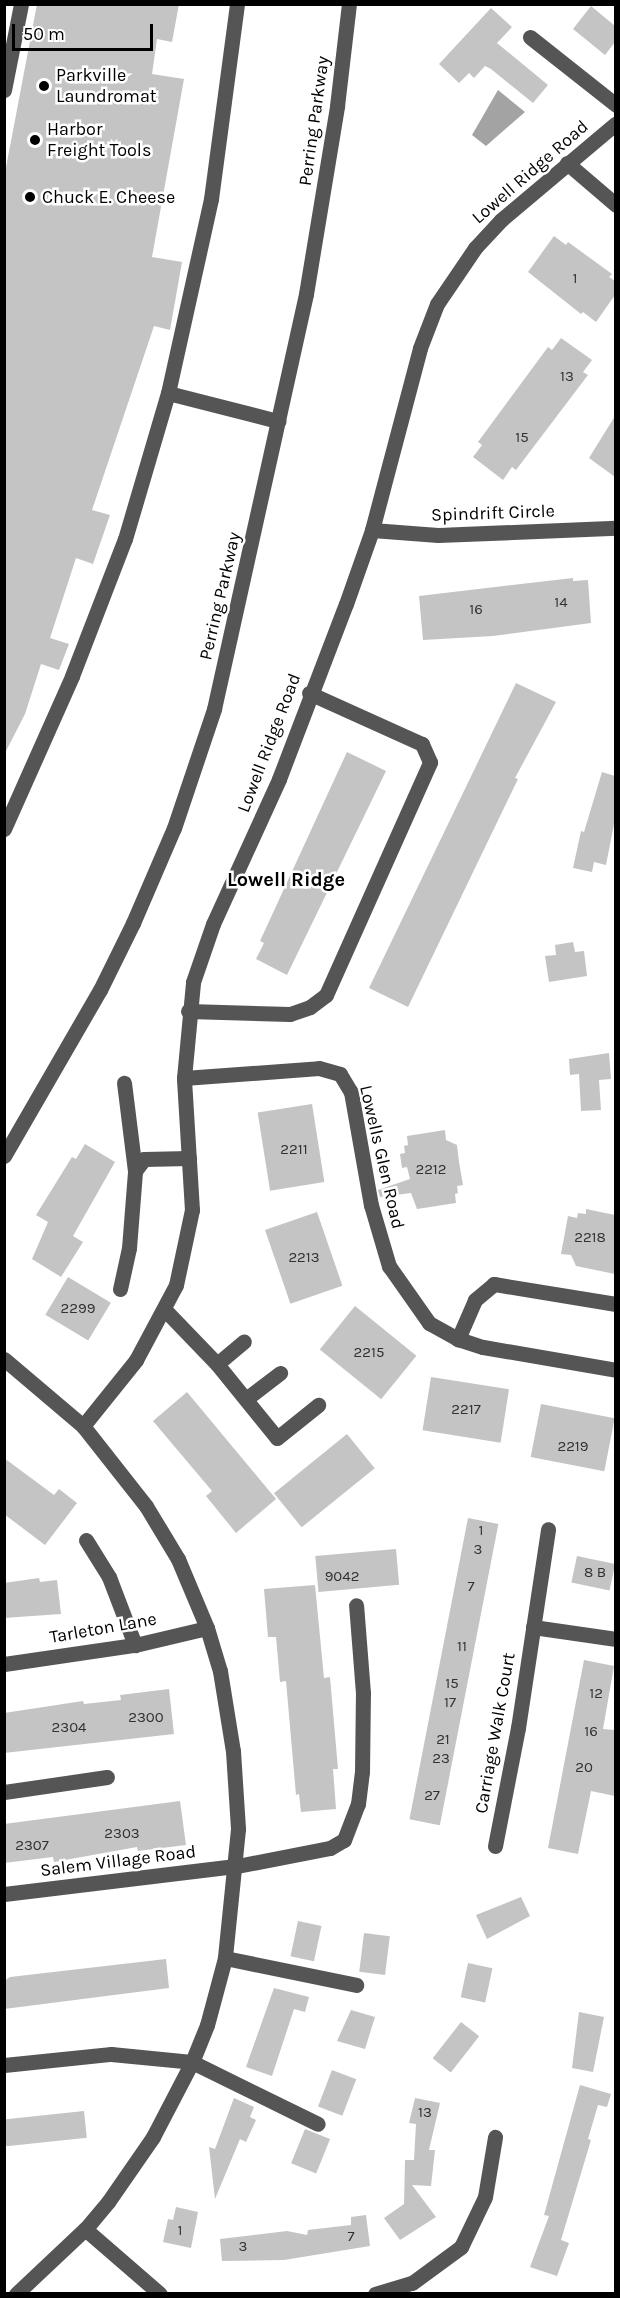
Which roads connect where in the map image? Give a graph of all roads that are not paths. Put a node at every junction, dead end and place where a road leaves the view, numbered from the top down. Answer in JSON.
{"nodes":[{"id":1,"x":21,"y":4,"type":"edge"},
{"id":2,"x":237,"y":4,"type":"edge"},
{"id":3,"x":349,"y":4,"type":"edge"},
{"id":4,"x":530,"y":37,"type":"dead end"},
{"id":5,"x":4,"y":90,"type":"edge"},
{"id":6,"x":615,"y":105,"type":"edge"},
{"id":7,"x":615,"y":123,"type":"edge"},
{"id":8,"x":567,"y":163,"type":"junction"},
{"id":9,"x":615,"y":205,"type":"edge"},
{"id":10,"x":168,"y":393,"type":"junction"},
{"id":11,"x":278,"y":421,"type":"junction"},
{"id":12,"x":615,"y":528,"type":"edge"},
{"id":13,"x":372,"y":530,"type":"junction"},
{"id":14,"x":309,"y":693,"type":"junction"},
{"id":15,"x":4,"y":829,"type":"edge"},
{"id":16,"x":188,"y":1011,"type":"junction"},
{"id":17,"x":184,"y":1078,"type":"junction"},
{"id":18,"x":124,"y":1083,"type":"dead end"},
{"id":19,"x":4,"y":1156,"type":"edge"},
{"id":20,"x":189,"y":1158,"type":"junction"},
{"id":21,"x":135,"y":1171,"type":"junction"},
{"id":22,"x":120,"y":1289,"type":"dead end"},
{"id":23,"x":615,"y":1304,"type":"edge"},
{"id":24,"x":165,"y":1310,"type":"junction"},
{"id":25,"x":458,"y":1339,"type":"junction"},
{"id":26,"x":244,"y":1341,"type":"dead end"},
{"id":27,"x":4,"y":1359,"type":"edge"},
{"id":28,"x":217,"y":1364,"type":"junction"},
{"id":29,"x":615,"y":1370,"type":"edge"},
{"id":30,"x":280,"y":1373,"type":"dead end"},
{"id":31,"x":246,"y":1399,"type":"junction"},
{"id":32,"x":318,"y":1405,"type":"dead end"},
{"id":33,"x":83,"y":1426,"type":"junction"},
{"id":34,"x":548,"y":1529,"type":"dead end"},
{"id":35,"x":86,"y":1540,"type":"dead end"},
{"id":36,"x":357,"y":1605,"type":"dead end"},
{"id":37,"x":533,"y":1627,"type":"junction"},
{"id":38,"x":207,"y":1628,"type":"junction"},
{"id":39,"x":615,"y":1639,"type":"edge"},
{"id":40,"x":135,"y":1645,"type":"junction"},
{"id":41,"x":4,"y":1664,"type":"edge"},
{"id":42,"x":107,"y":1777,"type":"dead end"},
{"id":43,"x":4,"y":1792,"type":"edge"},
{"id":44,"x":495,"y":1846,"type":"dead end"},
{"id":45,"x":237,"y":1866,"type":"junction"},
{"id":46,"x":4,"y":1894,"type":"edge"},
{"id":47,"x":225,"y":1958,"type":"junction"},
{"id":48,"x":356,"y":1985,"type":"dead end"},
{"id":49,"x":192,"y":2061,"type":"junction"},
{"id":50,"x":4,"y":2065,"type":"edge"},
{"id":51,"x":318,"y":2124,"type":"dead end"},
{"id":52,"x":495,"y":2137,"type":"dead end"},
{"id":53,"x":85,"y":2229,"type":"junction"},
{"id":54,"x":16,"y":2294,"type":"edge"},
{"id":55,"x":160,"y":2294,"type":"edge"},
{"id":56,"x":375,"y":2294,"type":"edge"}],
"edges":[{"from":1,"to":5,"type":"street"},
{"from":2,"to":10,"type":"street"},
{"from":3,"to":11,"type":"street","name":"Perring Parkway"},
{"from":4,"to":6,"type":"street"},
{"from":7,"to":8,"type":"street","name":"Lowell Ridge Road"},
{"from":8,"to":9,"type":"street"},
{"from":8,"to":13,"type":"street","name":"Lowell Ridge Road"},
{"from":10,"to":11,"type":"street"},
{"from":10,"to":15,"type":"street"},
{"from":11,"to":19,"type":"street","name":"Perring Parkway"},
{"from":12,"to":13,"type":"street","name":"Spindrift Circle"},
{"from":13,"to":14,"type":"street","name":"Lowell Ridge Road"},
{"from":14,"to":16,"type":"street","name":"Lowell Ridge Road"},
{"from":14,"to":16,"type":"street"},
{"from":16,"to":17,"type":"street","name":"Lowell Ridge Road"},
{"from":17,"to":20,"type":"street","name":"Lowell Ridge Road"},
{"from":17,"to":25,"type":"street","name":"Lowells Glen Road"},
{"from":18,"to":21,"type":"street"},
{"from":20,"to":21,"type":"street"},
{"from":20,"to":24,"type":"street","name":"Lowell Ridge Road"},
{"from":21,"to":22,"type":"street"},
{"from":23,"to":25,"type":"street"},
{"from":24,"to":28,"type":"street"},
{"from":24,"to":33,"type":"street","name":"Lowell Ridge Road"},
{"from":25,"to":29,"type":"street","name":"Lowells Glen Road"},
{"from":26,"to":28,"type":"street"},
{"from":27,"to":33,"type":"street"},
{"from":28,"to":31,"type":"street"},
{"from":30,"to":31,"type":"street"},
{"from":31,"to":32,"type":"street"},
{"from":33,"to":38,"type":"street"},
{"from":34,"to":37,"type":"street","name":"Carriage Walk Court"},
{"from":35,"to":40,"type":"street"},
{"from":36,"to":45,"type":"street","name":"Salem Village Road"},
{"from":37,"to":39,"type":"street"},
{"from":37,"to":44,"type":"street","name":"Carriage Walk Court"},
{"from":38,"to":40,"type":"street","name":"Tarleton Lane"},
{"from":38,"to":45,"type":"street"},
{"from":40,"to":41,"type":"street","name":"Tarleton Lane"},
{"from":42,"to":43,"type":"street"},
{"from":45,"to":46,"type":"street","name":"Salem Village Road"},
{"from":45,"to":47,"type":"street"},
{"from":47,"to":48,"type":"street"},
{"from":47,"to":49,"type":"street"},
{"from":49,"to":50,"type":"street"},
{"from":49,"to":51,"type":"street"},
{"from":49,"to":53,"type":"street"},
{"from":52,"to":56,"type":"street"},
{"from":53,"to":54,"type":"street"},
{"from":53,"to":55,"type":"street"}]}
